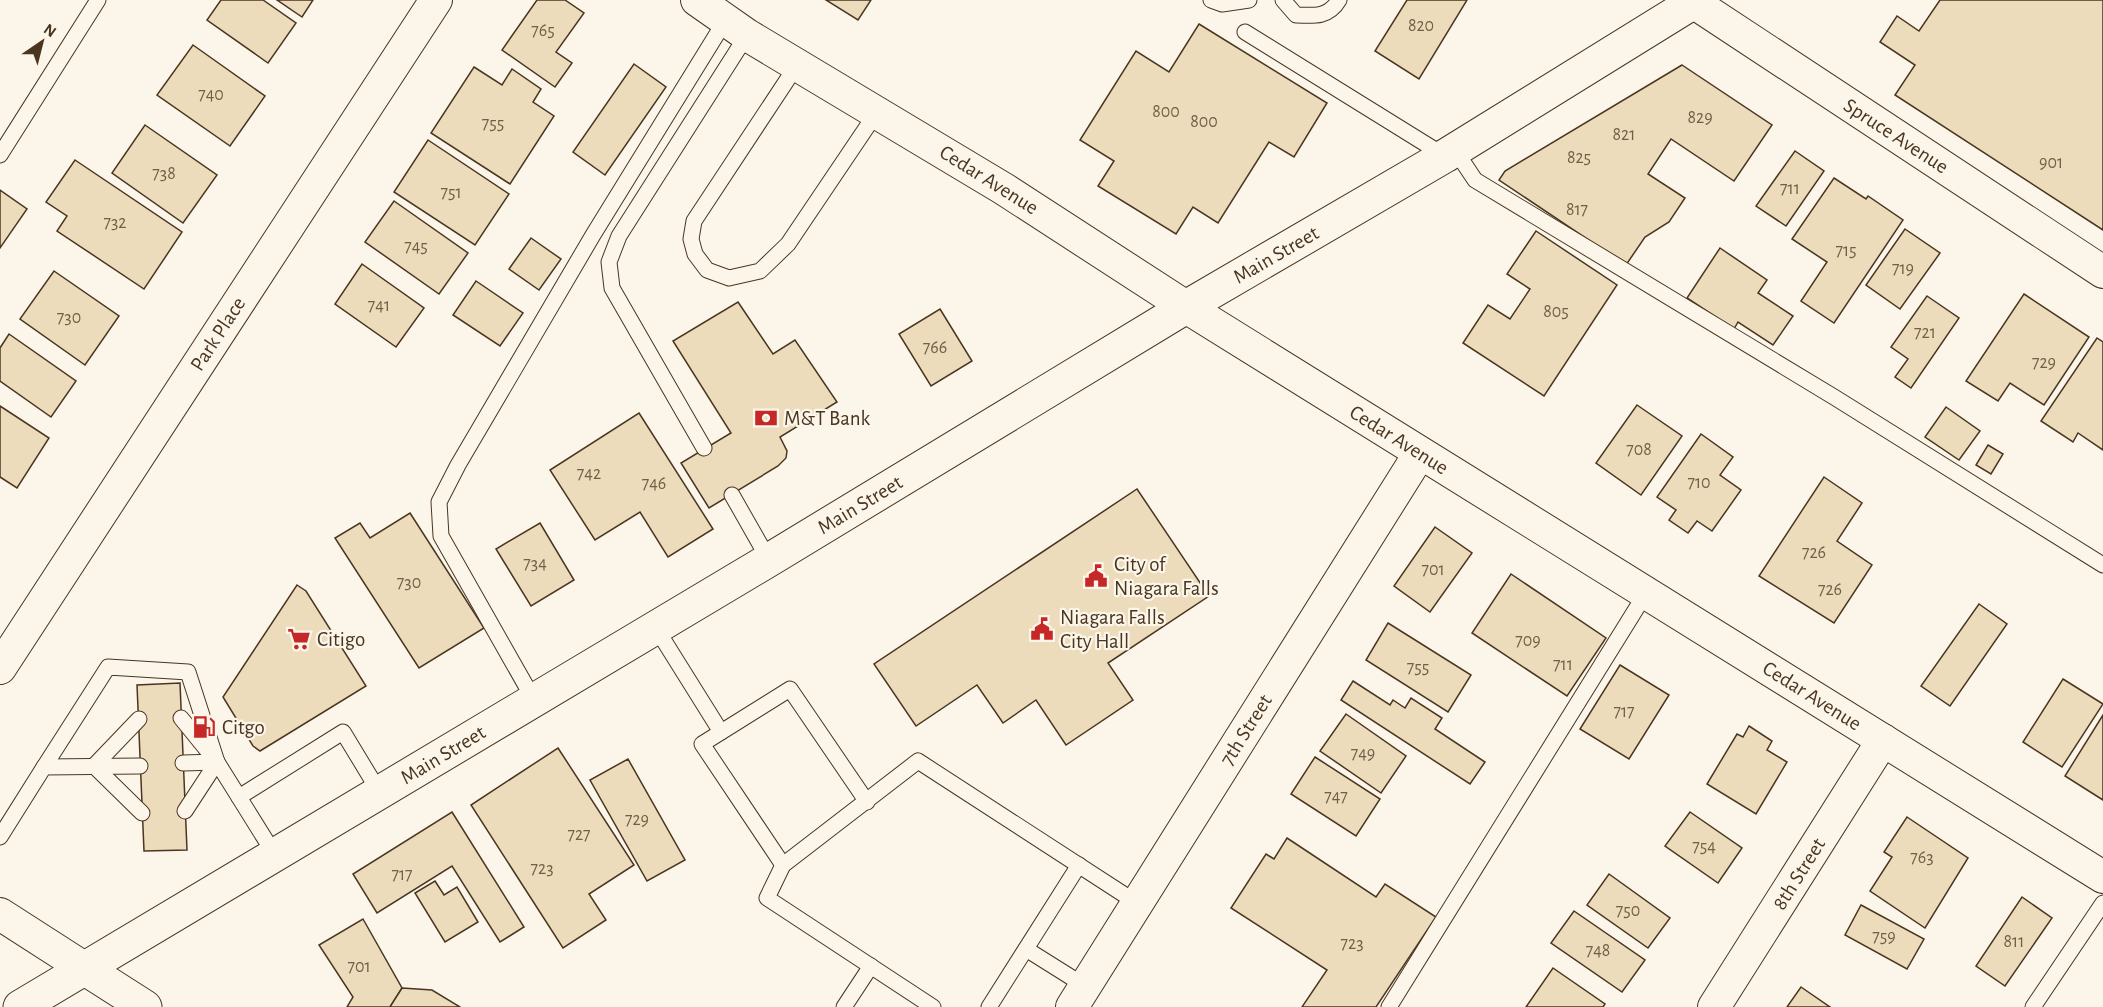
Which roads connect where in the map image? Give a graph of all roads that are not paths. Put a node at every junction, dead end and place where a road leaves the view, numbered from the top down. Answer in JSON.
{"nodes":[{"id":1,"x":98,"y":0,"type":"edge"},
{"id":2,"x":436,"y":0,"type":"edge"},
{"id":3,"x":697,"y":0,"type":"edge"},
{"id":4,"x":1211,"y":0,"type":"edge"},
{"id":5,"x":1249,"y":0,"type":"edge"},
{"id":6,"x":1283,"y":0,"type":"edge"},
{"id":7,"x":1339,"y":0,"type":"edge"},
{"id":8,"x":1693,"y":1,"type":"edge"},
{"id":9,"x":736,"y":28,"type":"junction"},
{"id":10,"x":1245,"y":32,"type":"dead end"},
{"id":11,"x":797,"y":65,"type":"junction"},
{"id":12,"x":877,"y":112,"type":"junction"},
{"id":13,"x":1450,"y":153,"type":"junction"},
{"id":14,"x":0,"y":155,"type":"edge"},
{"id":15,"x":2103,"y":272,"type":"edge"},
{"id":16,"x":1186,"y":308,"type":"junction"},
{"id":17,"x":704,"y":448,"type":"dead end"},
{"id":18,"x":1420,"y":453,"type":"junction"},
{"id":19,"x":732,"y":495,"type":"dead end"},
{"id":20,"x":769,"y":560,"type":"junction"},
{"id":21,"x":2103,"y":566,"type":"edge"},
{"id":22,"x":1646,"y":593,"type":"junction"},
{"id":23,"x":656,"y":628,"type":"junction"},
{"id":24,"x":0,"y":668,"type":"edge"},
{"id":25,"x":534,"y":700,"type":"junction"},
{"id":26,"x":181,"y":718,"type":"dead end"},
{"id":27,"x":139,"y":719,"type":"dead end"},
{"id":28,"x":721,"y":732,"type":"junction"},
{"id":29,"x":1883,"y":740,"type":"junction"},
{"id":30,"x":217,"y":762,"type":"junction"},
{"id":31,"x":183,"y":763,"type":"dead end"},
{"id":32,"x":94,"y":766,"type":"junction"},
{"id":33,"x":140,"y":766,"type":"dead end"},
{"id":34,"x":44,"y":768,"type":"junction"},
{"id":35,"x":380,"y":793,"type":"junction"},
{"id":36,"x":239,"y":797,"type":"junction"},
{"id":37,"x":867,"y":802,"type":"junction"},
{"id":38,"x":185,"y":811,"type":"dead end"},
{"id":39,"x":142,"y":813,"type":"dead end"},
{"id":40,"x":0,"y":837,"type":"edge"},
{"id":41,"x":275,"y":855,"type":"junction"},
{"id":42,"x":783,"y":865,"type":"junction"},
{"id":43,"x":1078,"y":865,"type":"junction"},
{"id":44,"x":2103,"y":877,"type":"edge"},
{"id":45,"x":1137,"y":903,"type":"junction"},
{"id":46,"x":2103,"y":903,"type":"edge"},
{"id":47,"x":0,"y":914,"type":"edge"},
{"id":48,"x":1026,"y":949,"type":"junction"},
{"id":49,"x":871,"y":966,"type":"junction"},
{"id":50,"x":84,"y":968,"type":"junction"},
{"id":51,"x":1078,"y":997,"type":"edge"},
{"id":52,"x":20,"y":1007,"type":"edge"},
{"id":53,"x":145,"y":1007,"type":"edge"},
{"id":54,"x":844,"y":1007,"type":"edge"},
{"id":55,"x":933,"y":1007,"type":"edge"},
{"id":56,"x":989,"y":1007,"type":"edge"},
{"id":57,"x":1389,"y":1007,"type":"edge"},
{"id":58,"x":1714,"y":1007,"type":"edge"},
{"id":59,"x":2033,"y":1007,"type":"edge"}],
"edges":[{"from":1,"to":14,"type":"lane"},
{"from":2,"to":24,"type":"street","name":"Park Place"},
{"from":3,"to":9,"type":"street","name":"Cedar Avenue"},
{"from":4,"to":5,"type":"lane"},
{"from":6,"to":7,"type":"lane"},
{"from":8,"to":13,"type":"main road","name":"Main Street"},
{"from":8,"to":15,"type":"street","name":"Spruce Avenue"},
{"from":9,"to":11,"type":"street","name":"Cedar Avenue"},
{"from":9,"to":17,"type":"lane"},
{"from":9,"to":25,"type":"lane"},
{"from":10,"to":13,"type":"lane"},
{"from":11,"to":12,"type":"street","name":"Cedar Avenue"},
{"from":11,"to":12,"type":"lane"},
{"from":12,"to":16,"type":"street","name":"Cedar Avenue"},
{"from":13,"to":16,"type":"main road","name":"Main Street"},
{"from":13,"to":21,"type":"lane"},
{"from":16,"to":18,"type":"street","name":"Cedar Avenue"},
{"from":16,"to":20,"type":"main road","name":"Main Street"},
{"from":18,"to":22,"type":"street","name":"Cedar Avenue"},
{"from":18,"to":45,"type":"street","name":"7th Street"},
{"from":19,"to":20,"type":"lane"},
{"from":20,"to":23,"type":"main road","name":"Main Street"},
{"from":22,"to":29,"type":"street","name":"Cedar Avenue"},
{"from":22,"to":57,"type":"lane"},
{"from":23,"to":25,"type":"main road","name":"Main Street"},
{"from":23,"to":28,"type":"lane"},
{"from":25,"to":35,"type":"main road","name":"Main Street"},
{"from":26,"to":30,"type":"lane"},
{"from":27,"to":32,"type":"lane"},
{"from":28,"to":37,"type":"lane"},
{"from":28,"to":42,"type":"lane"},
{"from":29,"to":44,"type":"street","name":"Cedar Avenue"},
{"from":29,"to":58,"type":"street","name":"8th Street"},
{"from":30,"to":31,"type":"lane"},
{"from":30,"to":34,"type":"lane"},
{"from":30,"to":36,"type":"lane"},
{"from":30,"to":38,"type":"lane"},
{"from":32,"to":33,"type":"lane"},
{"from":32,"to":34,"type":"lane"},
{"from":32,"to":39,"type":"lane"},
{"from":34,"to":40,"type":"lane"},
{"from":35,"to":36,"type":"lane"},
{"from":35,"to":41,"type":"main road","name":"Main Street"},
{"from":36,"to":41,"type":"lane"},
{"from":37,"to":42,"type":"lane"},
{"from":37,"to":43,"type":"lane"},
{"from":41,"to":50,"type":"main road","name":"Main Street"},
{"from":42,"to":49,"type":"lane"},
{"from":43,"to":45,"type":"lane"},
{"from":43,"to":48,"type":"lane"},
{"from":45,"to":51,"type":"street","name":"7th Street"},
{"from":46,"to":59,"type":"lane"},
{"from":47,"to":50,"type":"street"},
{"from":48,"to":51,"type":"lane"},
{"from":48,"to":56,"type":"lane"},
{"from":49,"to":54,"type":"lane"},
{"from":49,"to":55,"type":"lane"},
{"from":50,"to":52,"type":"main road","name":"Main Street"},
{"from":50,"to":53,"type":"main road"}]}
